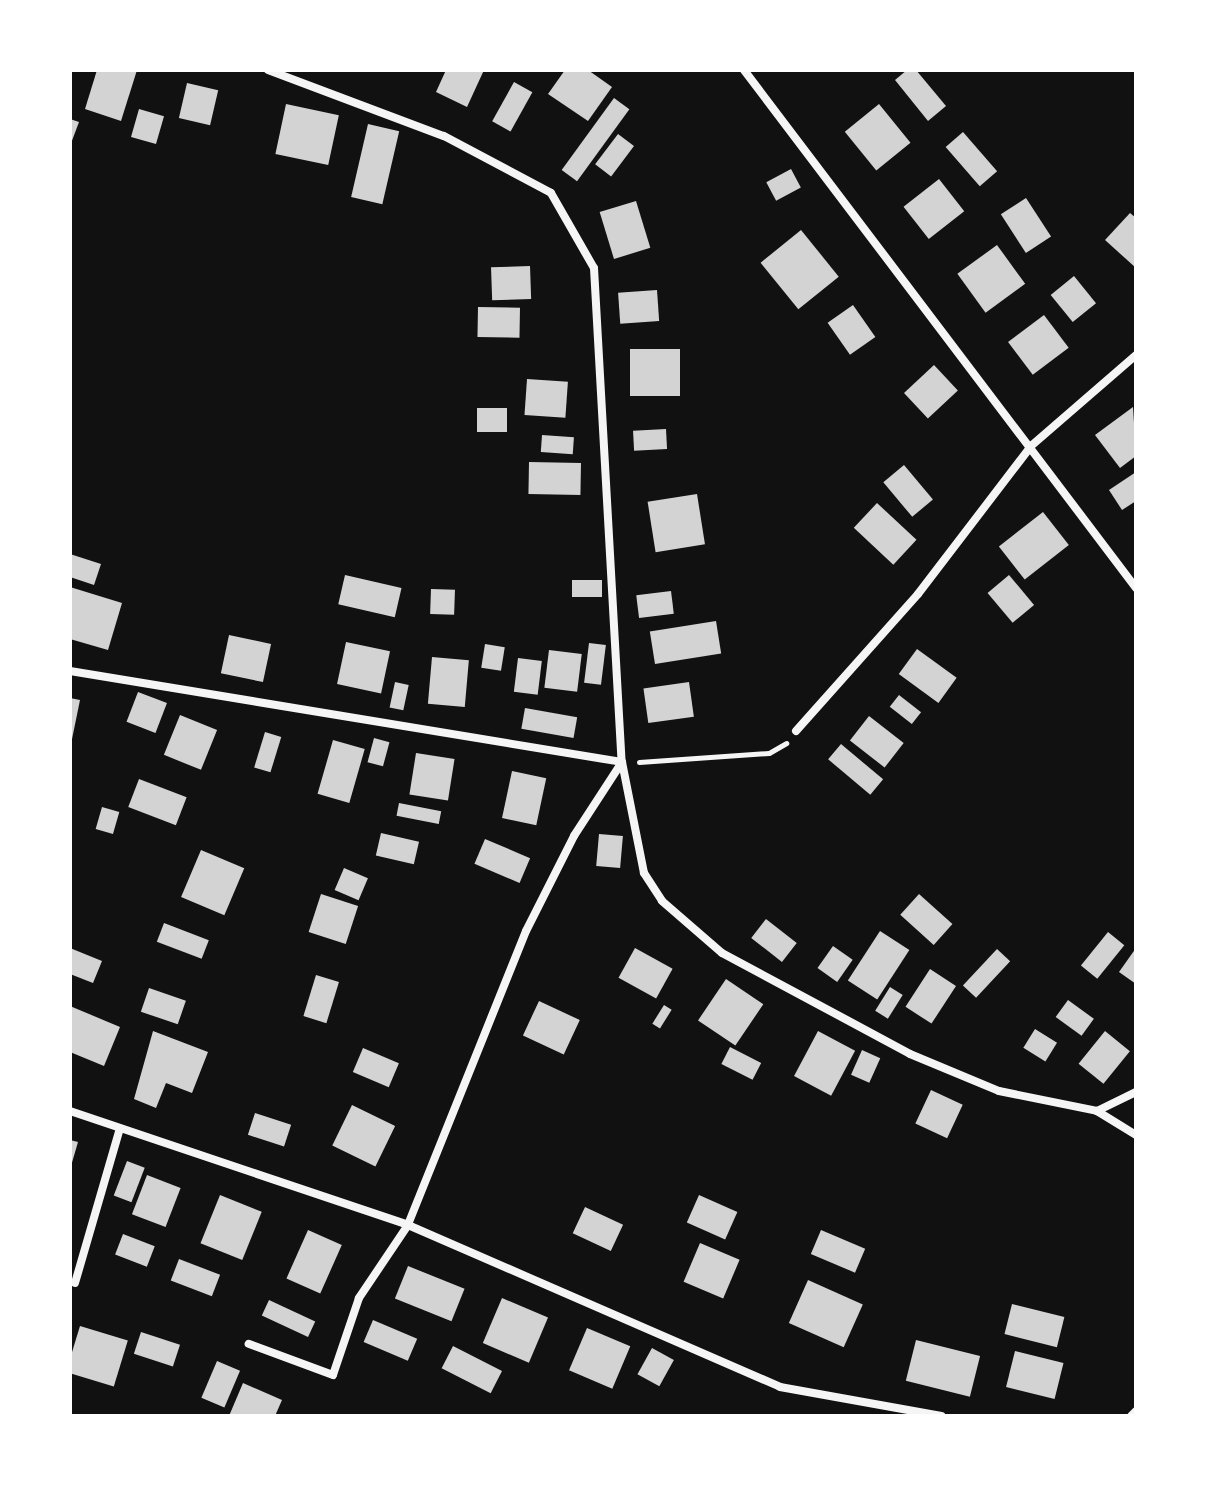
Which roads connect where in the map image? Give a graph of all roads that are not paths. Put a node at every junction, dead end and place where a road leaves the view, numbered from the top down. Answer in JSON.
{"nodes":[{"id":1,"x":268,"y":70,"type":"edge"},
{"id":2,"x":744,"y":70,"type":"edge"},
{"id":3,"x":1136,"y":355,"type":"edge"},
{"id":4,"x":1031,"y":446,"type":"junction"},
{"id":5,"x":1136,"y":588,"type":"edge"},
{"id":6,"x":70,"y":671,"type":"edge"},
{"id":7,"x":796,"y":731,"type":"road end"},
{"id":8,"x":622,"y":762,"type":"junction"},
{"id":9,"x":1136,"y":1092,"type":"edge"},
{"id":10,"x":70,"y":1111,"type":"edge"},
{"id":11,"x":1097,"y":1111,"type":"junction"},
{"id":12,"x":120,"y":1128,"type":"junction"},
{"id":13,"x":1136,"y":1135,"type":"edge"},
{"id":14,"x":408,"y":1225,"type":"junction"},
{"id":15,"x":75,"y":1283,"type":"dead end"},
{"id":16,"x":249,"y":1344,"type":"dead end"},
{"id":17,"x":1136,"y":1411,"type":"edge"},
{"id":18,"x":941,"y":1416,"type":"edge"},
{"id":19,"x":1131,"y":1416,"type":"edge"}],
"edges":[{"from":1,"to":8,"type":"street"},
{"from":2,"to":4,"type":"street"},
{"from":3,"to":4,"type":"street"},
{"from":4,"to":5,"type":"street"},
{"from":4,"to":7,"type":"street"},
{"from":6,"to":8,"type":"street"},
{"from":8,"to":11,"type":"street"},
{"from":8,"to":14,"type":"street"},
{"from":9,"to":11,"type":"street"},
{"from":10,"to":12,"type":"street"},
{"from":11,"to":13,"type":"street"},
{"from":12,"to":14,"type":"street"},
{"from":12,"to":15,"type":"street"},
{"from":14,"to":16,"type":"street"},
{"from":14,"to":18,"type":"street"},
{"from":17,"to":19,"type":"street"}]}
